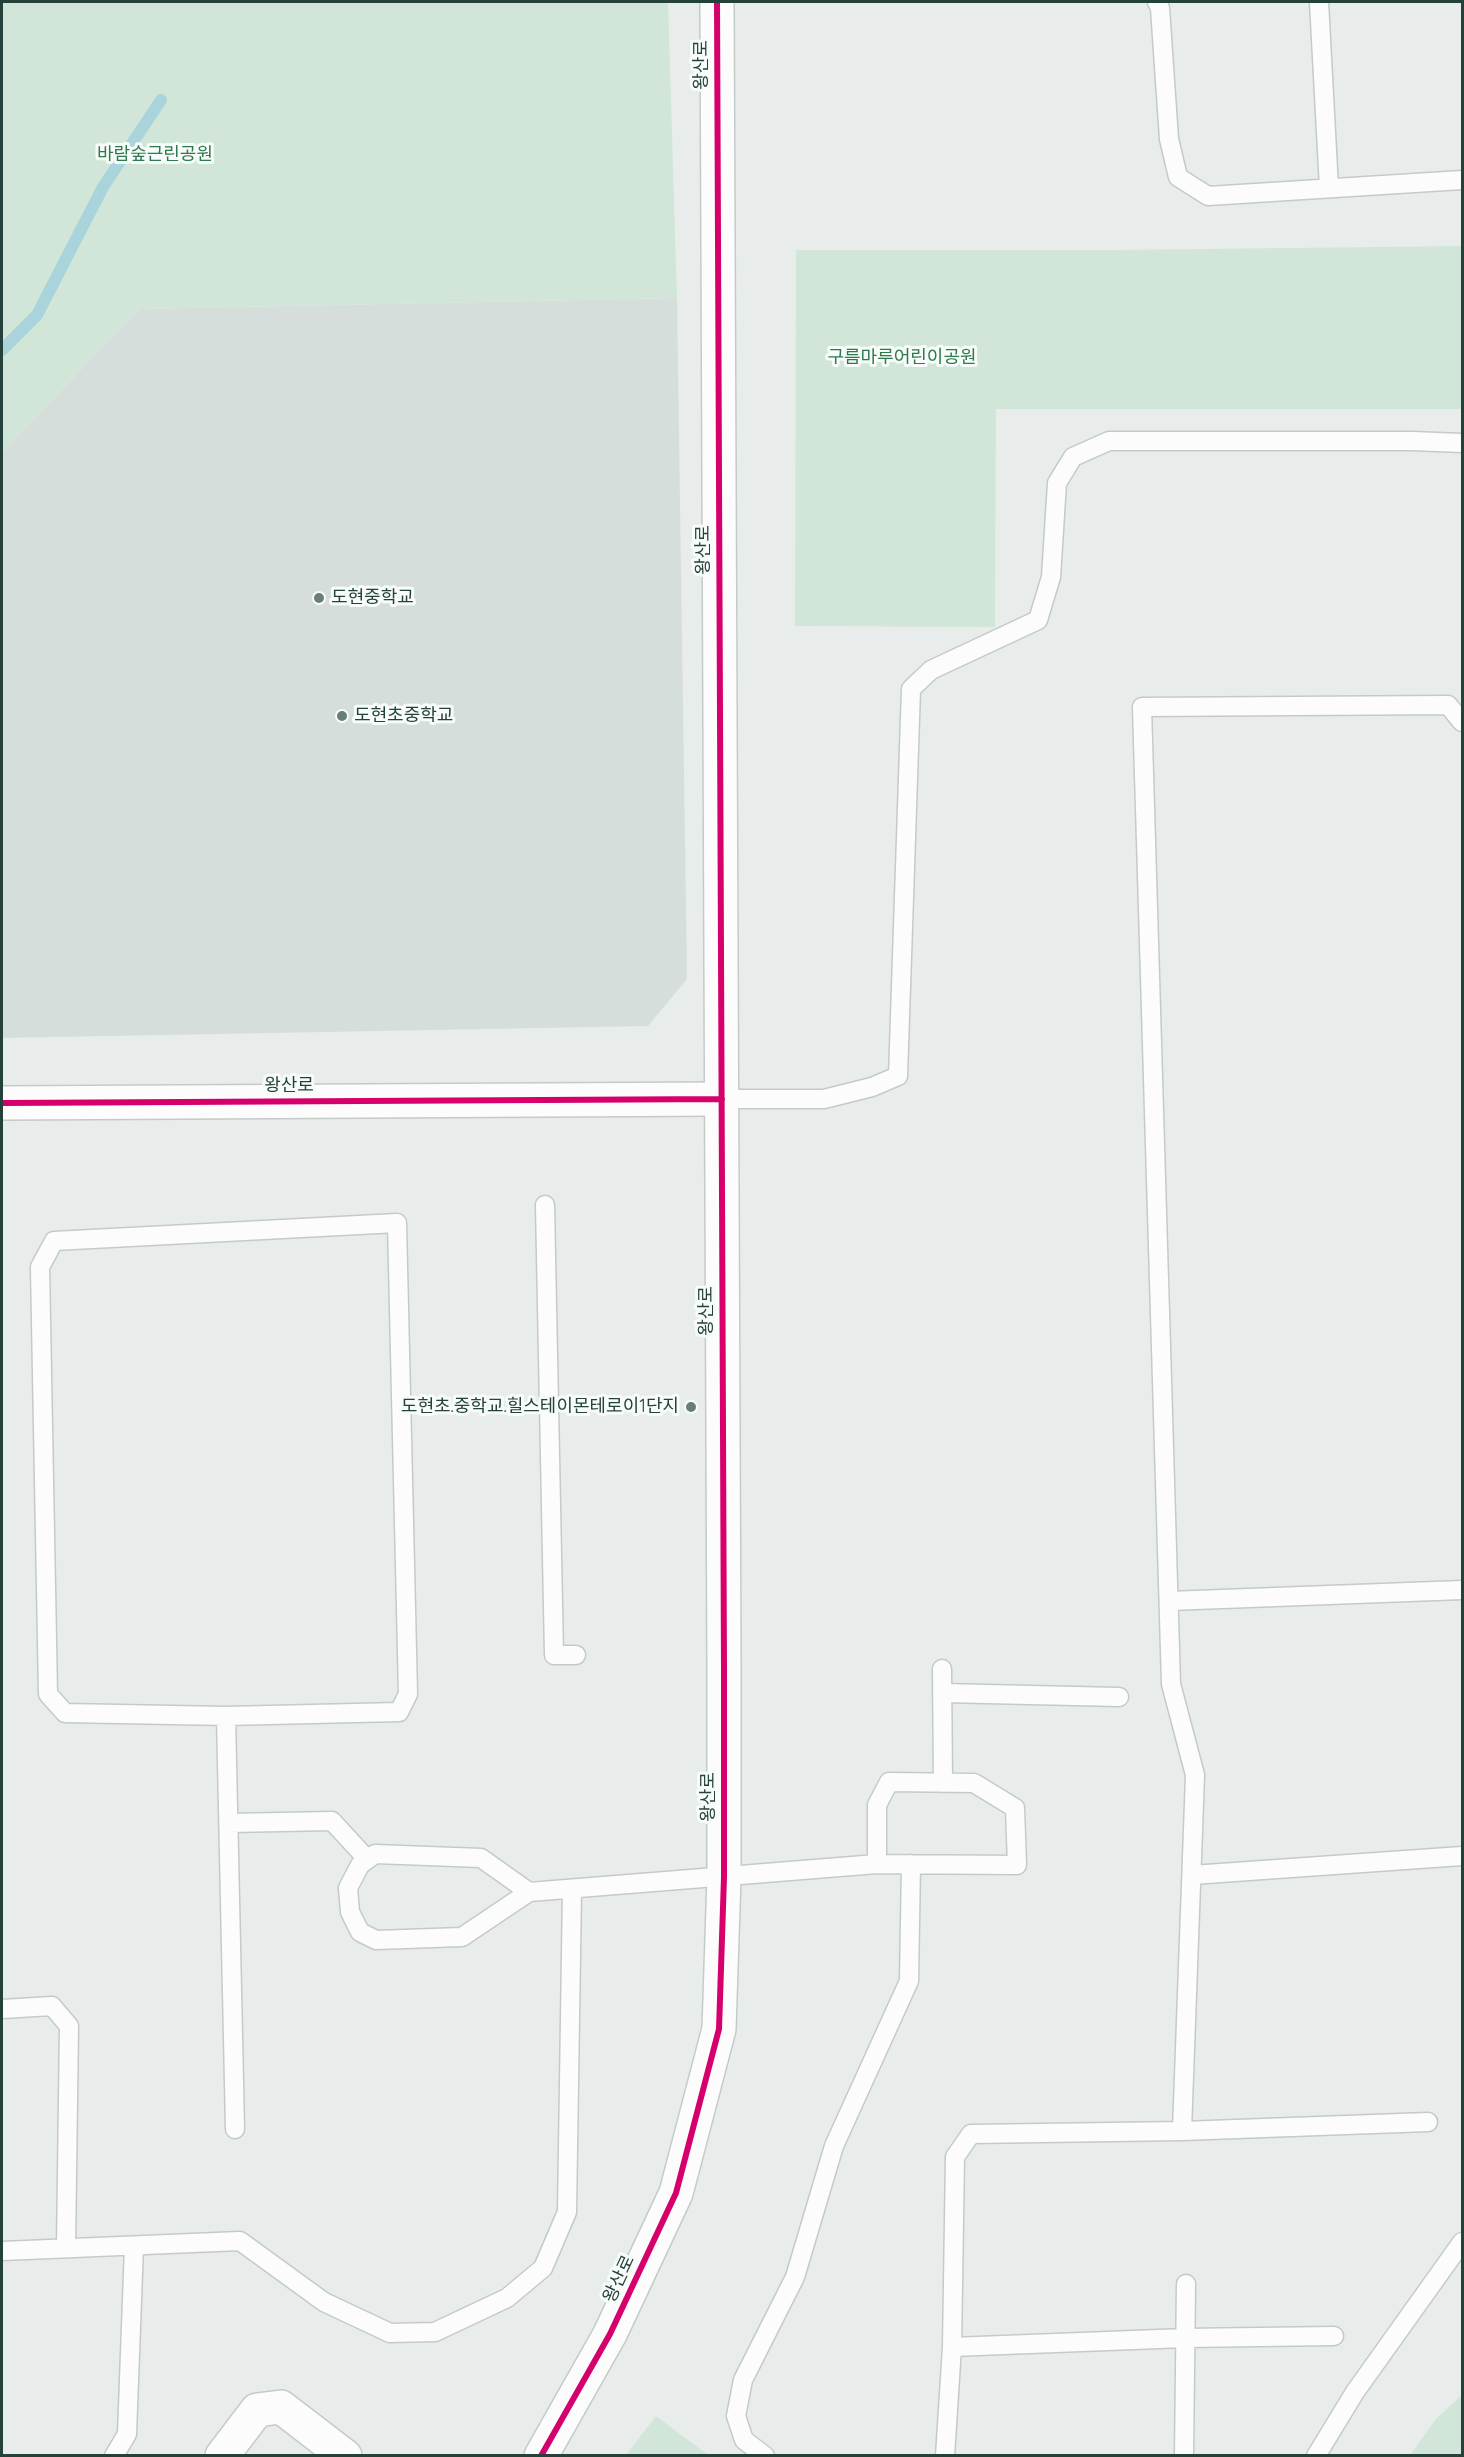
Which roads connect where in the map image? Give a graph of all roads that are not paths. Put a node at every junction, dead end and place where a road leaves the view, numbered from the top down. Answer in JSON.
{"nodes":[{"id":1,"x":717,"y":2,"type":"edge"},
{"id":2,"x":1157,"y":2,"type":"edge"},
{"id":3,"x":1319,"y":2,"type":"edge"},
{"id":4,"x":1462,"y":180,"type":"edge"},
{"id":5,"x":1329,"y":188,"type":"junction"},
{"id":6,"x":1462,"y":443,"type":"edge"},
{"id":7,"x":1462,"y":722,"type":"edge"},
{"id":8,"x":722,"y":1099,"type":"junction"},
{"id":9,"x":2,"y":1102,"type":"edge"},
{"id":10,"x":544,"y":1205,"type":"dead end"},
{"id":11,"x":1462,"y":1590,"type":"edge"},
{"id":12,"x":1169,"y":1601,"type":"junction"},
{"id":13,"x":576,"y":1655,"type":"dead end"},
{"id":14,"x":942,"y":1669,"type":"dead end"},
{"id":15,"x":942,"y":1693,"type":"junction"},
{"id":16,"x":1119,"y":1697,"type":"dead end"},
{"id":17,"x":226,"y":1716,"type":"junction"},
{"id":18,"x":943,"y":1783,"type":"junction"},
{"id":19,"x":229,"y":1824,"type":"junction"},
{"id":20,"x":1462,"y":1856,"type":"edge"},
{"id":21,"x":367,"y":1859,"type":"junction"},
{"id":22,"x":877,"y":1864,"type":"junction"},
{"id":23,"x":910,"y":1864,"type":"junction"},
{"id":24,"x":1192,"y":1875,"type":"junction"},
{"id":25,"x":724,"y":1877,"type":"junction"},
{"id":26,"x":572,"y":1889,"type":"junction"},
{"id":27,"x":529,"y":1893,"type":"junction"},
{"id":28,"x":2,"y":2009,"type":"edge"},
{"id":29,"x":1428,"y":2122,"type":"dead end"},
{"id":30,"x":235,"y":2130,"type":"dead end"},
{"id":31,"x":1182,"y":2131,"type":"junction"},
{"id":32,"x":1462,"y":2242,"type":"edge"},
{"id":33,"x":134,"y":2246,"type":"junction"},
{"id":34,"x":66,"y":2248,"type":"junction"},
{"id":35,"x":2,"y":2251,"type":"edge"},
{"id":36,"x":1186,"y":2284,"type":"dead end"},
{"id":37,"x":1334,"y":2336,"type":"dead end"},
{"id":38,"x":1185,"y":2338,"type":"junction"},
{"id":39,"x":952,"y":2347,"type":"junction"},
{"id":40,"x":114,"y":2456,"type":"edge"},
{"id":41,"x":222,"y":2456,"type":"edge"},
{"id":42,"x":345,"y":2456,"type":"edge"},
{"id":43,"x":541,"y":2456,"type":"edge"},
{"id":44,"x":765,"y":2456,"type":"edge"},
{"id":45,"x":945,"y":2456,"type":"edge"},
{"id":46,"x":1184,"y":2456,"type":"edge"},
{"id":47,"x":1316,"y":2456,"type":"edge"}],
"edges":[{"from":1,"to":8,"type":"street","name":"왕산로"},
{"from":2,"to":5,"type":"lane"},
{"from":3,"to":5,"type":"lane"},
{"from":4,"to":5,"type":"lane"},
{"from":6,"to":8,"type":"lane"},
{"from":7,"to":12,"type":"lane"},
{"from":8,"to":9,"type":"street","name":"왕산로"},
{"from":8,"to":25,"type":"street","name":"왕산로"},
{"from":10,"to":13,"type":"lane"},
{"from":11,"to":12,"type":"lane"},
{"from":12,"to":24,"type":"lane"},
{"from":14,"to":15,"type":"lane"},
{"from":15,"to":16,"type":"lane"},
{"from":15,"to":18,"type":"lane"},
{"from":17,"to":17,"type":"lane"},
{"from":17,"to":19,"type":"lane"},
{"from":18,"to":22,"type":"lane"},
{"from":18,"to":23,"type":"lane"},
{"from":19,"to":21,"type":"lane"},
{"from":19,"to":30,"type":"lane"},
{"from":20,"to":24,"type":"lane"},
{"from":21,"to":27,"type":"lane"},
{"from":21,"to":27,"type":"lane"},
{"from":22,"to":23,"type":"lane"},
{"from":22,"to":25,"type":"lane"},
{"from":23,"to":44,"type":"lane"},
{"from":24,"to":31,"type":"lane"},
{"from":25,"to":26,"type":"lane"},
{"from":25,"to":43,"type":"street","name":"왕산로"},
{"from":26,"to":27,"type":"lane"},
{"from":26,"to":33,"type":"lane"},
{"from":28,"to":34,"type":"lane"},
{"from":29,"to":31,"type":"lane"},
{"from":31,"to":39,"type":"lane"},
{"from":32,"to":47,"type":"lane"},
{"from":33,"to":34,"type":"lane"},
{"from":33,"to":40,"type":"lane"},
{"from":34,"to":35,"type":"lane"},
{"from":36,"to":38,"type":"lane"},
{"from":37,"to":38,"type":"lane"},
{"from":38,"to":39,"type":"lane"},
{"from":38,"to":46,"type":"lane"},
{"from":39,"to":45,"type":"lane"},
{"from":41,"to":42,"type":"street"}]}
